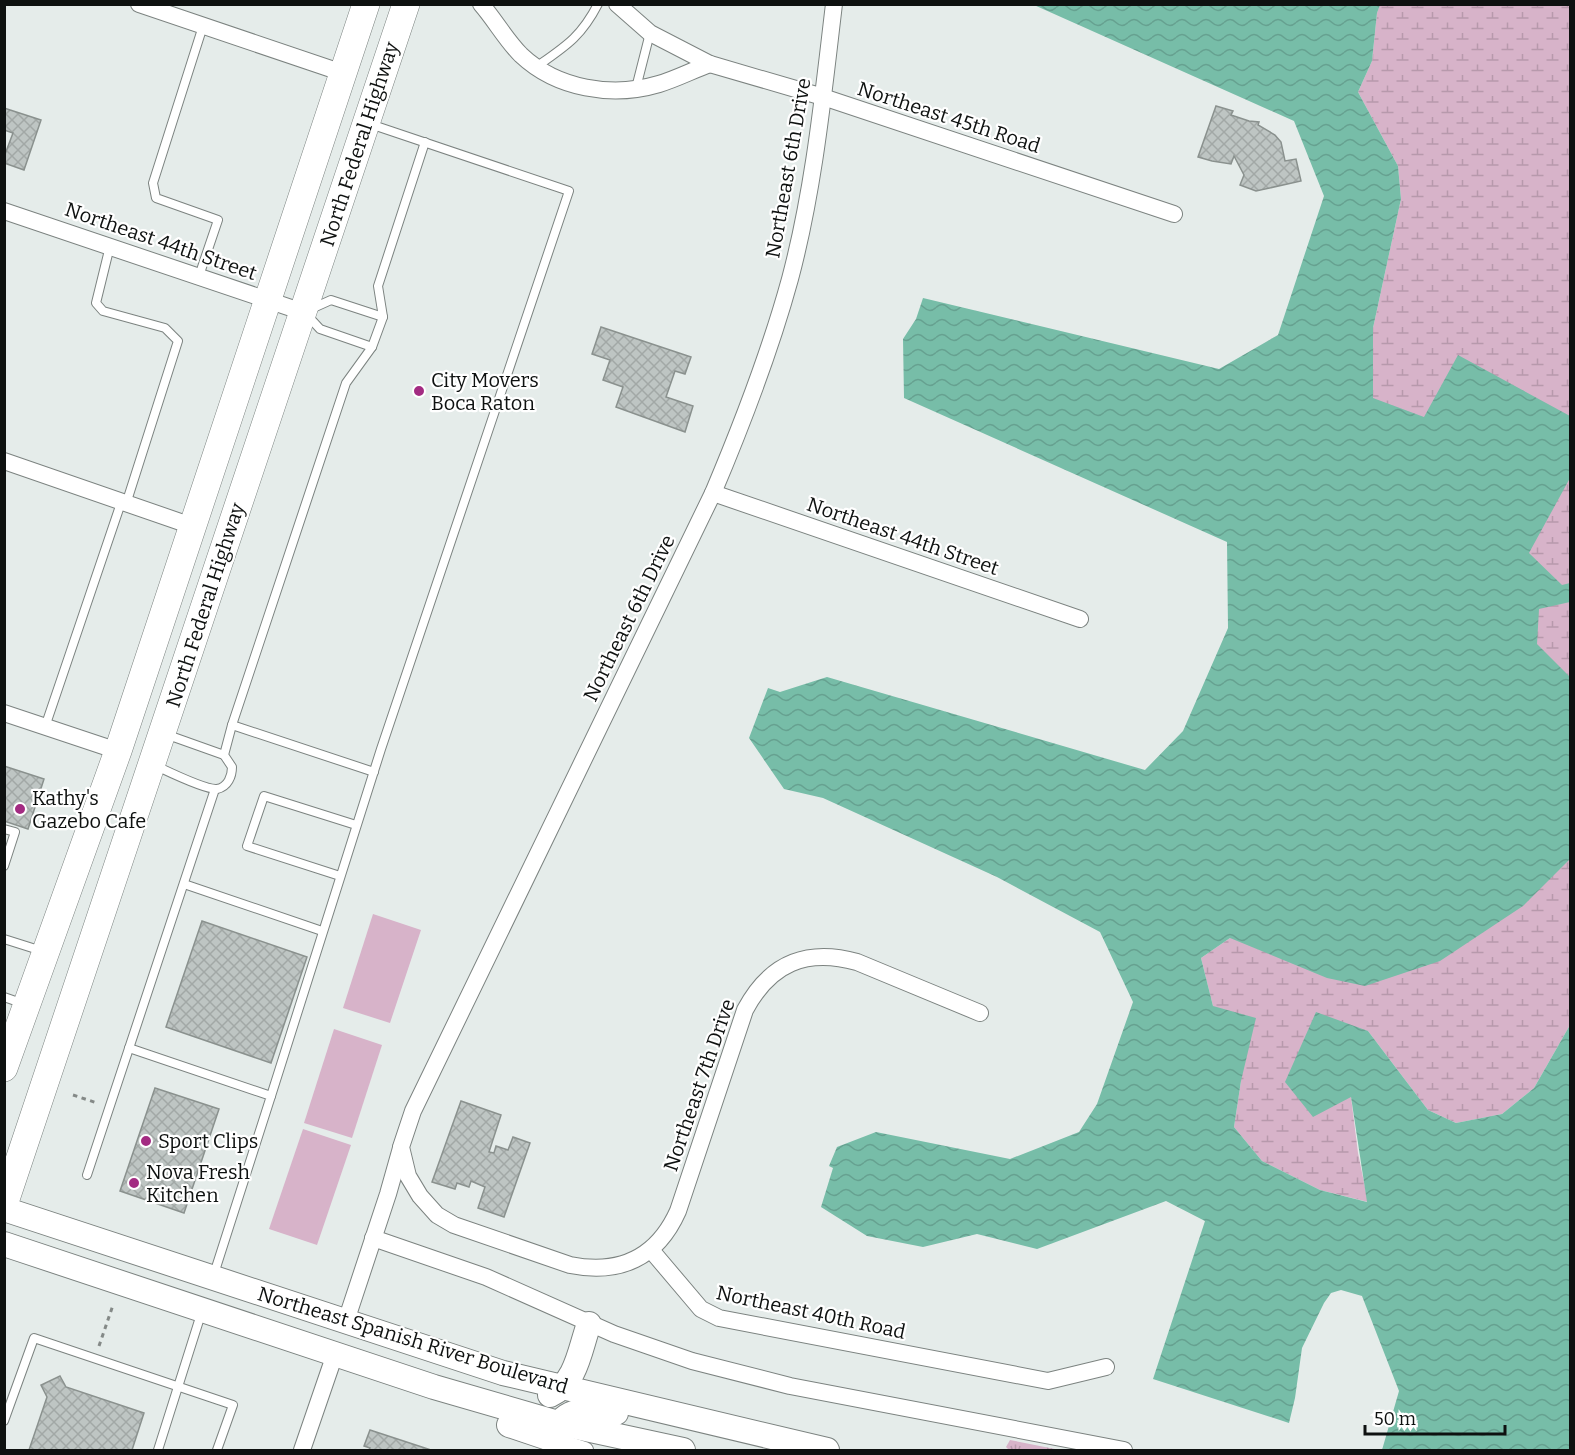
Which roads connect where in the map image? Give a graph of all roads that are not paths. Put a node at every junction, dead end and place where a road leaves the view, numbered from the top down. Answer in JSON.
{"nodes":[{"id":1,"x":139,"y":4,"type":"edge"},
{"id":2,"x":366,"y":4,"type":"edge"},
{"id":3,"x":406,"y":4,"type":"edge"},
{"id":4,"x":481,"y":4,"type":"edge"},
{"id":5,"x":598,"y":4,"type":"edge"},
{"id":6,"x":617,"y":4,"type":"edge"},
{"id":7,"x":834,"y":4,"type":"edge"},
{"id":8,"x":203,"y":26,"type":"junction"},
{"id":9,"x":650,"y":33,"type":"junction"},
{"id":10,"x":710,"y":64,"type":"junction"},
{"id":11,"x":536,"y":67,"type":"junction"},
{"id":12,"x":343,"y":73,"type":"junction"},
{"id":13,"x":636,"y":88,"type":"junction"},
{"id":14,"x":823,"y":97,"type":"junction"},
{"id":15,"x":366,"y":122,"type":"junction"},
{"id":16,"x":425,"y":142,"type":"junction"},
{"id":17,"x":4,"y":211,"type":"edge"},
{"id":18,"x":1174,"y":214,"type":"dead end"},
{"id":19,"x":110,"y":246,"type":"junction"},
{"id":20,"x":199,"y":276,"type":"junction"},
{"id":21,"x":268,"y":299,"type":"junction"},
{"id":22,"x":303,"y":312,"type":"junction"},
{"id":23,"x":383,"y":317,"type":"junction"},
{"id":24,"x":372,"y":347,"type":"junction"},
{"id":25,"x":4,"y":461,"type":"edge"},
{"id":26,"x":713,"y":493,"type":"junction"},
{"id":27,"x":123,"y":503,"type":"junction"},
{"id":28,"x":192,"y":526,"type":"junction"},
{"id":29,"x":1080,"y":619,"type":"dead end"},
{"id":30,"x":139,"y":688,"type":"junction"},
{"id":31,"x":4,"y":713,"type":"edge"},
{"id":32,"x":232,"y":725,"type":"junction"},
{"id":33,"x":45,"y":727,"type":"junction"},
{"id":34,"x":163,"y":734,"type":"junction"},
{"id":35,"x":118,"y":751,"type":"junction"},
{"id":36,"x":224,"y":755,"type":"junction"},
{"id":37,"x":152,"y":764,"type":"junction"},
{"id":38,"x":374,"y":772,"type":"junction"},
{"id":39,"x":215,"y":789,"type":"junction"},
{"id":40,"x":356,"y":825,"type":"junction"},
{"id":41,"x":131,"y":828,"type":"junction"},
{"id":42,"x":4,"y":829,"type":"edge"},
{"id":43,"x":4,"y":866,"type":"edge"},
{"id":44,"x":340,"y":876,"type":"junction"},
{"id":45,"x":184,"y":884,"type":"junction"},
{"id":46,"x":322,"y":931,"type":"junction"},
{"id":47,"x":4,"y":939,"type":"edge"},
{"id":48,"x":45,"y":952,"type":"junction"},
{"id":49,"x":16,"y":1001,"type":"edge"},
{"id":50,"x":980,"y":1013,"type":"dead end"},
{"id":51,"x":129,"y":1048,"type":"junction"},
{"id":52,"x":4,"y":1068,"type":"edge"},
{"id":53,"x":271,"y":1096,"type":"junction"},
{"id":54,"x":401,"y":1148,"type":"junction"},
{"id":55,"x":87,"y":1175,"type":"dead end"},
{"id":56,"x":4,"y":1207,"type":"edge"},
{"id":57,"x":373,"y":1238,"type":"junction"},
{"id":58,"x":4,"y":1244,"type":"edge"},
{"id":59,"x":651,"y":1250,"type":"junction"},
{"id":60,"x":213,"y":1277,"type":"junction"},
{"id":61,"x":202,"y":1309,"type":"junction"},
{"id":62,"x":346,"y":1321,"type":"junction"},
{"id":63,"x":590,"y":1324,"type":"junction"},
{"id":64,"x":335,"y":1354,"type":"junction"},
{"id":65,"x":1106,"y":1367,"type":"dead end"},
{"id":66,"x":179,"y":1386,"type":"junction"},
{"id":67,"x":434,"y":1387,"type":"junction"},
{"id":68,"x":562,"y":1388,"type":"junction"},
{"id":69,"x":4,"y":1421,"type":"edge"},
{"id":70,"x":720,"y":1424,"type":"junction"},
{"id":71,"x":552,"y":1437,"type":"junction"},
{"id":72,"x":158,"y":1450,"type":"edge"},
{"id":73,"x":218,"y":1450,"type":"edge"},
{"id":74,"x":302,"y":1450,"type":"edge"},
{"id":75,"x":585,"y":1450,"type":"edge"},
{"id":76,"x":683,"y":1450,"type":"edge"},
{"id":77,"x":827,"y":1450,"type":"edge"},
{"id":78,"x":1124,"y":1450,"type":"edge"}],
"edges":[{"from":1,"to":8,"type":"street"},
{"from":2,"to":12,"type":"main road","name":"North Federal Highway"},
{"from":3,"to":15,"type":"main road","name":"North Federal Highway"},
{"from":4,"to":11,"type":"street"},
{"from":5,"to":11,"type":"lane"},
{"from":6,"to":9,"type":"street","name":"Northeast 45th Road"},
{"from":7,"to":14,"type":"street","name":"Northeast 6th Drive"},
{"from":8,"to":12,"type":"street"},
{"from":8,"to":20,"type":"lane"},
{"from":9,"to":10,"type":"street","name":"Northeast 45th Road"},
{"from":9,"to":13,"type":"lane"},
{"from":10,"to":13,"type":"street"},
{"from":10,"to":14,"type":"street","name":"Northeast 45th Road"},
{"from":11,"to":13,"type":"street"},
{"from":12,"to":21,"type":"main road","name":"North Federal Highway"},
{"from":14,"to":18,"type":"street","name":"Northeast 45th Road"},
{"from":14,"to":26,"type":"street","name":"Northeast 6th Drive"},
{"from":15,"to":16,"type":"lane"},
{"from":15,"to":22,"type":"main road","name":"North Federal Highway"},
{"from":16,"to":23,"type":"lane"},
{"from":16,"to":38,"type":"lane"},
{"from":17,"to":19,"type":"street","name":"Northeast 44th Street"},
{"from":19,"to":20,"type":"street","name":"Northeast 44th Street"},
{"from":19,"to":27,"type":"lane"},
{"from":20,"to":21,"type":"street","name":"Northeast 44th Street"},
{"from":21,"to":22,"type":"street","name":"Northeast 44th Street"},
{"from":21,"to":28,"type":"main road","name":"North Federal Highway"},
{"from":22,"to":23,"type":"lane"},
{"from":22,"to":24,"type":"lane"},
{"from":22,"to":34,"type":"main road","name":"North Federal Highway"},
{"from":23,"to":24,"type":"lane"},
{"from":24,"to":32,"type":"lane"},
{"from":25,"to":27,"type":"street"},
{"from":26,"to":29,"type":"street","name":"Northeast 44th Street"},
{"from":26,"to":54,"type":"street","name":"Northeast 6th Drive"},
{"from":27,"to":28,"type":"street"},
{"from":27,"to":33,"type":"lane"},
{"from":28,"to":30,"type":"main road","name":"North Federal Highway"},
{"from":30,"to":35,"type":"main road","name":"North Federal Highway"},
{"from":30,"to":37,"type":"main road"},
{"from":31,"to":33,"type":"street"},
{"from":32,"to":36,"type":"lane"},
{"from":32,"to":38,"type":"lane"},
{"from":33,"to":35,"type":"street"},
{"from":34,"to":36,"type":"lane"},
{"from":34,"to":37,"type":"main road","name":"North Federal Highway"},
{"from":35,"to":41,"type":"main road"},
{"from":35,"to":48,"type":"main road","name":"North Federal Highway"},
{"from":36,"to":39,"type":"lane"},
{"from":37,"to":39,"type":"lane"},
{"from":37,"to":41,"type":"main road","name":"North Federal Highway"},
{"from":38,"to":40,"type":"lane"},
{"from":39,"to":45,"type":"lane"},
{"from":40,"to":44,"type":"lane"},
{"from":40,"to":44,"type":"lane"},
{"from":41,"to":56,"type":"main road","name":"North Federal Highway"},
{"from":42,"to":43,"type":"lane"},
{"from":44,"to":46,"type":"lane"},
{"from":45,"to":46,"type":"lane"},
{"from":45,"to":51,"type":"lane"},
{"from":46,"to":53,"type":"lane"},
{"from":47,"to":48,"type":"lane"},
{"from":48,"to":49,"type":"main road","name":"North Federal Highway"},
{"from":49,"to":52,"type":"main road","name":"North Federal Highway"},
{"from":50,"to":59,"type":"street","name":"Northeast 7th Drive"},
{"from":51,"to":53,"type":"lane"},
{"from":51,"to":55,"type":"lane"},
{"from":53,"to":60,"type":"lane"},
{"from":54,"to":57,"type":"street","name":"Northeast 6th Drive"},
{"from":54,"to":59,"type":"street"},
{"from":56,"to":60,"type":"main road","name":"Northeast Spanish River Boulevard"},
{"from":57,"to":62,"type":"street","name":"Northeast 6th Drive"},
{"from":57,"to":63,"type":"street"},
{"from":58,"to":61,"type":"main road","name":"Northeast Spanish River Boulevard"},
{"from":59,"to":65,"type":"street","name":"Northeast 40th Road"},
{"from":60,"to":62,"type":"main road","name":"Northeast Spanish River Boulevard"},
{"from":61,"to":64,"type":"main road","name":"Northeast Spanish River Boulevard"},
{"from":61,"to":66,"type":"lane"},
{"from":62,"to":68,"type":"main road","name":"Northeast Spanish River Boulevard"},
{"from":63,"to":68,"type":"main road"},
{"from":63,"to":78,"type":"street"},
{"from":64,"to":67,"type":"main road","name":"Northeast Spanish River Boulevard"},
{"from":64,"to":74,"type":"street"},
{"from":66,"to":69,"type":"lane"},
{"from":66,"to":72,"type":"lane"},
{"from":66,"to":73,"type":"lane"},
{"from":67,"to":68,"type":"main road"},
{"from":67,"to":71,"type":"main road","name":"Northeast Spanish River Boulevard"},
{"from":68,"to":70,"type":"main road","name":"Northeast Spanish River Boulevard"},
{"from":70,"to":71,"type":"main road"},
{"from":70,"to":77,"type":"main road","name":"Northeast Spanish River Boulevard"},
{"from":71,"to":75,"type":"street","name":"Northeast Spanish River Boulevard"},
{"from":71,"to":76,"type":"main road","name":"Northeast Spanish River Boulevard"}]}
